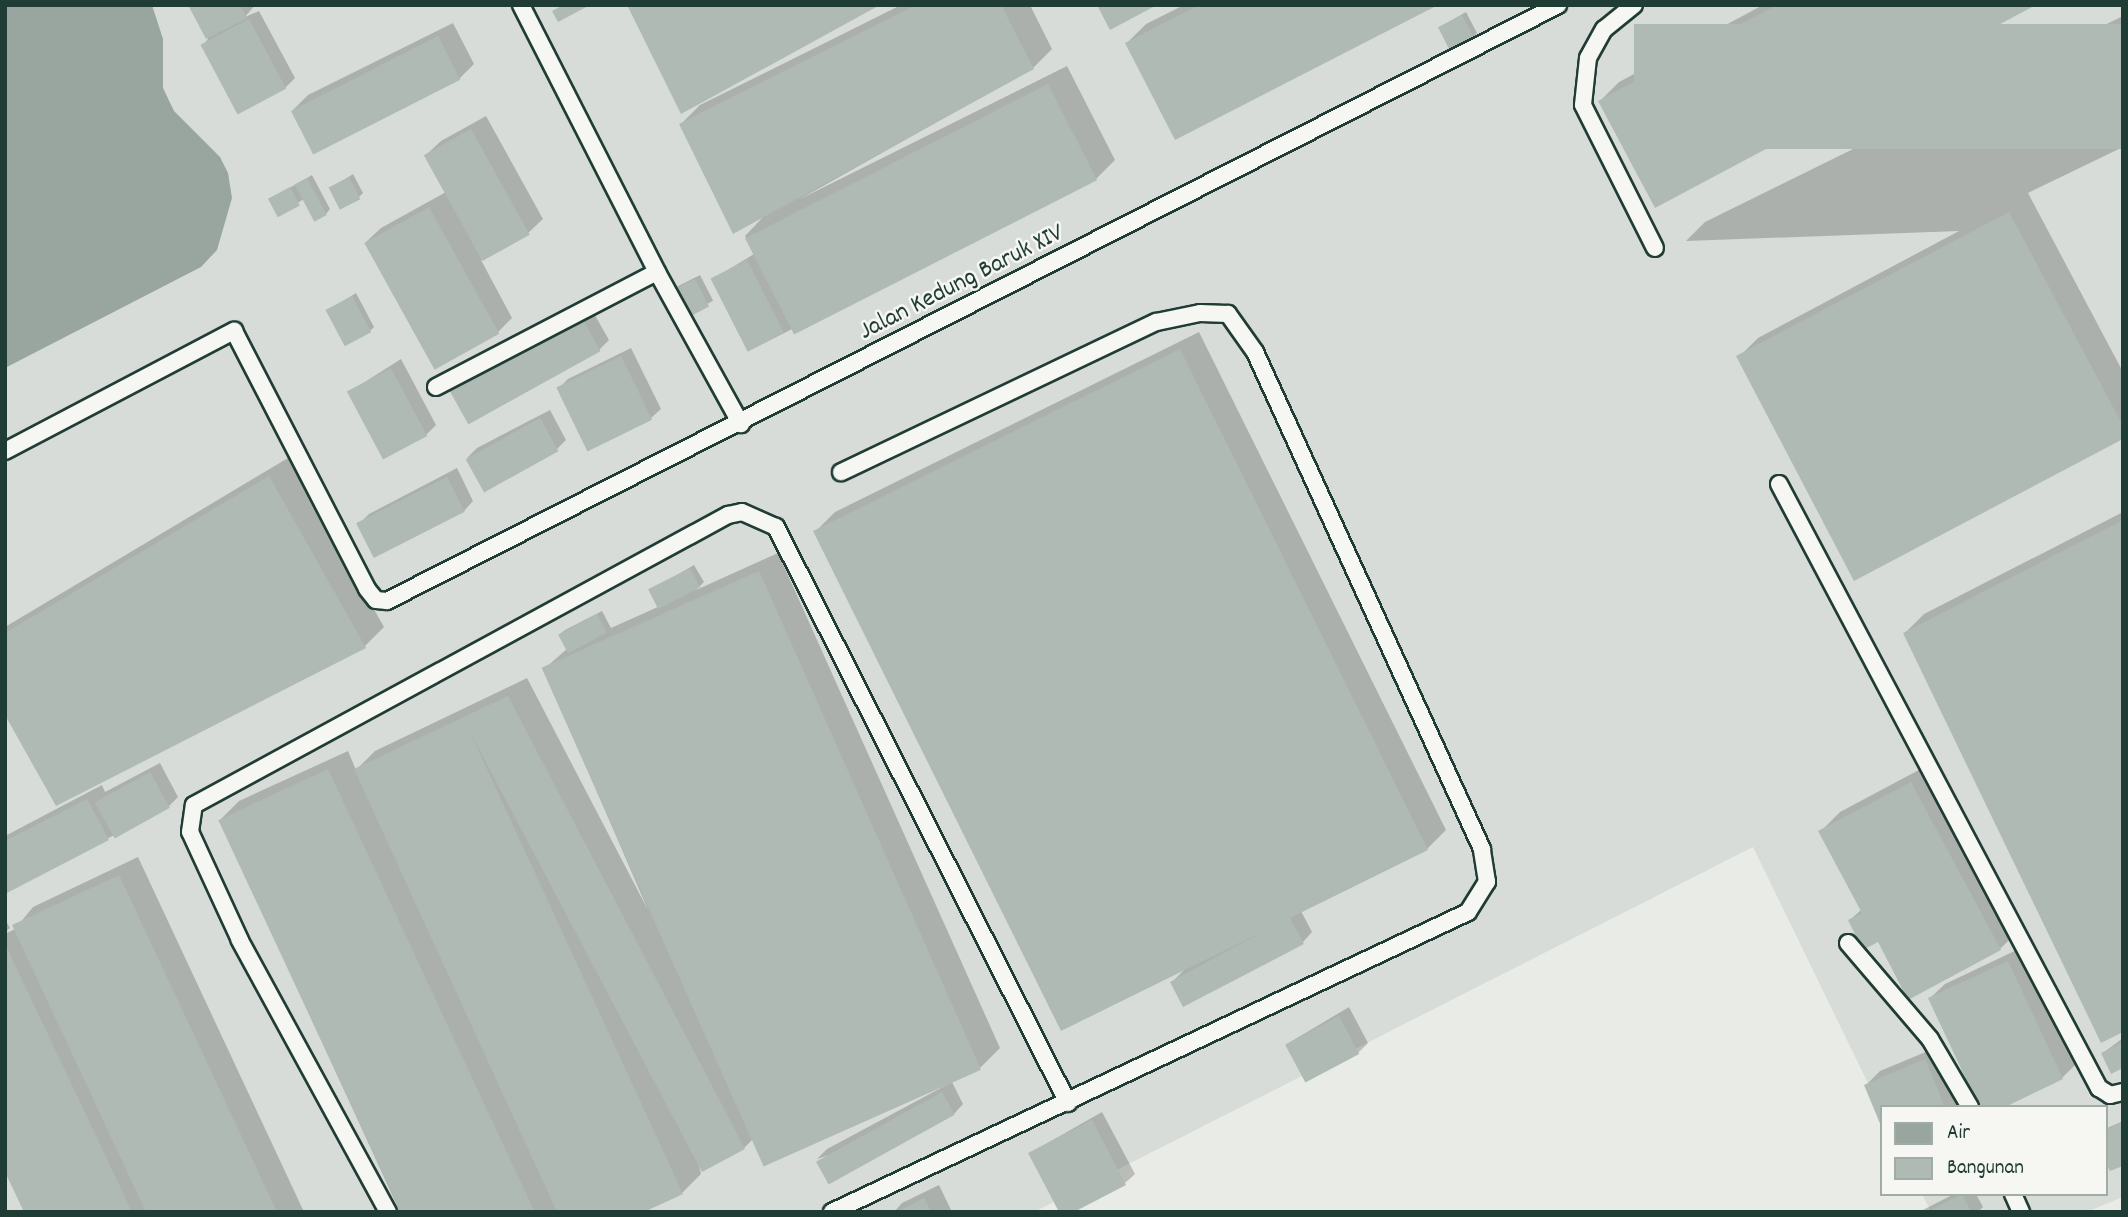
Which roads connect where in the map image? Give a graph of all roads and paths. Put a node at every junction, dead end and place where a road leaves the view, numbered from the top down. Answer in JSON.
{"nodes":[{"id":1,"x":521,"y":5,"type":"edge"},
{"id":2,"x":1558,"y":5,"type":"edge"},
{"id":3,"x":1634,"y":5,"type":"edge"},
{"id":4,"x":1655,"y":248,"type":"dead end"},
{"id":5,"x":657,"y":272,"type":"junction"},
{"id":6,"x":436,"y":387,"type":"dead end"},
{"id":7,"x":741,"y":424,"type":"junction"},
{"id":8,"x":5,"y":451,"type":"edge"},
{"id":9,"x":841,"y":471,"type":"dead end"},
{"id":10,"x":1779,"y":484,"type":"dead end"},
{"id":11,"x":1848,"y":943,"type":"dead end"},
{"id":12,"x":2123,"y":1092,"type":"edge"},
{"id":13,"x":1068,"y":1103,"type":"junction"},
{"id":14,"x":1969,"y":1105,"type":"edge"},
{"id":15,"x":2014,"y":1196,"type":"edge"},
{"id":16,"x":388,"y":1212,"type":"edge"},
{"id":17,"x":832,"y":1212,"type":"edge"},
{"id":18,"x":2021,"y":1212,"type":"edge"}],
"edges":[{"from":1,"to":5,"type":"lane"},
{"from":2,"to":7,"type":"lane","name":"Jalan Kedung Baruk XIV"},
{"from":3,"to":4,"type":"lane"},
{"from":5,"to":6,"type":"lane"},
{"from":5,"to":7,"type":"lane"},
{"from":7,"to":8,"type":"lane","name":"Jalan Kedung Baruk XIV"},
{"from":9,"to":13,"type":"lane"},
{"from":10,"to":12,"type":"lane"},
{"from":11,"to":14,"type":"lane"},
{"from":13,"to":16,"type":"lane"},
{"from":13,"to":17,"type":"lane"},
{"from":15,"to":18,"type":"lane"}]}
